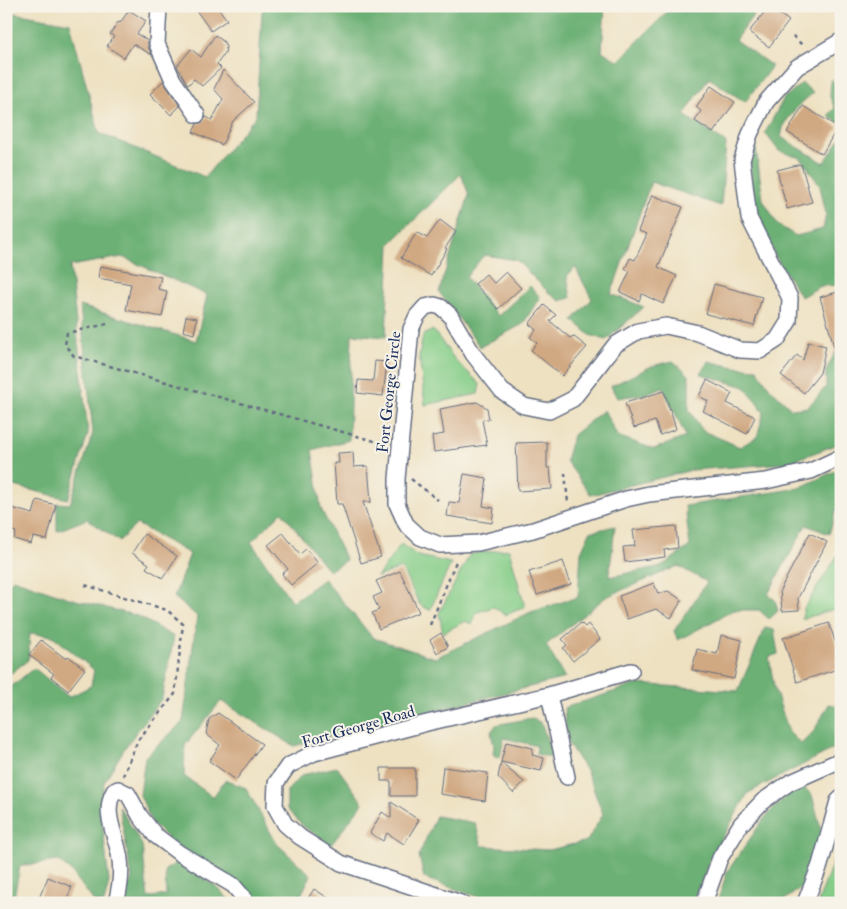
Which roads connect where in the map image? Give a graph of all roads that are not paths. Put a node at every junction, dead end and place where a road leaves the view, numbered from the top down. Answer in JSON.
{"nodes":[{"id":1,"x":159,"y":6,"type":"edge"},
{"id":2,"x":841,"y":41,"type":"edge"},
{"id":3,"x":197,"y":115,"type":"dead end"},
{"id":4,"x":841,"y":457,"type":"edge"},
{"id":5,"x":631,"y":671,"type":"dead end"},
{"id":6,"x":549,"y":695,"type":"junction"},
{"id":7,"x":841,"y":760,"type":"edge"},
{"id":8,"x":567,"y":777,"type":"dead end"},
{"id":9,"x":841,"y":798,"type":"edge"},
{"id":10,"x":116,"y":903,"type":"edge"},
{"id":11,"x":244,"y":903,"type":"edge"},
{"id":12,"x":461,"y":903,"type":"edge"},
{"id":13,"x":704,"y":903,"type":"edge"},
{"id":14,"x":805,"y":903,"type":"edge"}],
"edges":[{"from":1,"to":3,"type":"street"},
{"from":2,"to":4,"type":"street","name":"Fort George Circle"},
{"from":5,"to":6,"type":"street","name":"Fort George Road"},
{"from":6,"to":8,"type":"street"},
{"from":6,"to":12,"type":"street","name":"Fort George Road"},
{"from":7,"to":13,"type":"street"},
{"from":9,"to":14,"type":"street"},
{"from":10,"to":11,"type":"street"}]}
